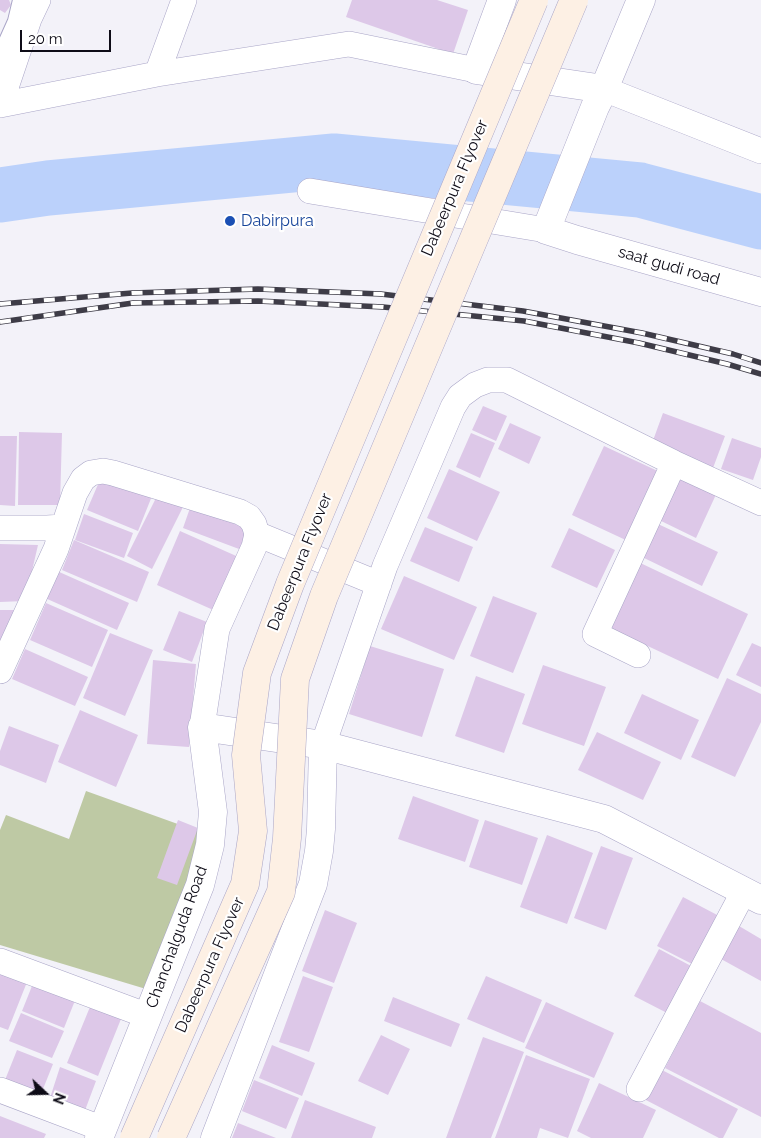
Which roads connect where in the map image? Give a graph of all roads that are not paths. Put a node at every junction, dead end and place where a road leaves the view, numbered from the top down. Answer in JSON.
{"nodes":[{"id":1,"x":19,"y":0,"type":"edge"},
{"id":2,"x":38,"y":0,"type":"edge"},
{"id":3,"x":184,"y":0,"type":"edge"},
{"id":4,"x":502,"y":0,"type":"edge"},
{"id":5,"x":534,"y":0,"type":"edge"},
{"id":6,"x":574,"y":0,"type":"edge"},
{"id":7,"x":641,"y":0,"type":"edge"},
{"id":8,"x":12,"y":70,"type":"junction"},
{"id":9,"x":476,"y":70,"type":"junction"},
{"id":10,"x":157,"y":74,"type":"junction"},
{"id":11,"x":600,"y":98,"type":"junction"},
{"id":12,"x":761,"y":151,"type":"edge"},
{"id":13,"x":310,"y":191,"type":"dead end"},
{"id":14,"x":548,"y":224,"type":"junction"},
{"id":15,"x":761,"y":292,"type":"edge"},
{"id":16,"x":674,"y":462,"type":"junction"},
{"id":17,"x":761,"y":503,"type":"edge"},
{"id":18,"x":63,"y":527,"type":"junction"},
{"id":19,"x":0,"y":528,"type":"edge"},
{"id":20,"x":257,"y":534,"type":"junction"},
{"id":21,"x":379,"y":584,"type":"junction"},
{"id":22,"x":638,"y":655,"type":"dead end"},
{"id":23,"x":0,"y":672,"type":"edge"},
{"id":24,"x":202,"y":727,"type":"junction"},
{"id":25,"x":323,"y":745,"type":"junction"},
{"id":26,"x":753,"y":896,"type":"edge"},
{"id":27,"x":0,"y":961,"type":"edge"},
{"id":28,"x":148,"y":1016,"type":"junction"},
{"id":29,"x":639,"y":1089,"type":"dead end"},
{"id":30,"x":0,"y":1090,"type":"edge"},
{"id":31,"x":101,"y":1134,"type":"edge"},
{"id":32,"x":134,"y":1138,"type":"edge"},
{"id":33,"x":171,"y":1138,"type":"edge"},
{"id":34,"x":216,"y":1138,"type":"edge"}],
"edges":[{"from":1,"to":8,"type":"lane"},
{"from":2,"to":8,"type":"street"},
{"from":3,"to":10,"type":"street"},
{"from":4,"to":9,"type":"street"},
{"from":5,"to":32,"type":"main road","name":"Dabeerpura Flyover","bridge":true},
{"from":6,"to":33,"type":"main road","bridge":true},
{"from":7,"to":11,"type":"street"},
{"from":8,"to":10,"type":"street"},
{"from":9,"to":10,"type":"street"},
{"from":9,"to":11,"type":"street"},
{"from":11,"to":12,"type":"street"},
{"from":11,"to":14,"type":"street"},
{"from":13,"to":14,"type":"street"},
{"from":14,"to":15,"type":"street","name":"saat gudi road"},
{"from":16,"to":17,"type":"street"},
{"from":16,"to":21,"type":"street"},
{"from":16,"to":22,"type":"street"},
{"from":18,"to":19,"type":"street"},
{"from":18,"to":20,"type":"street"},
{"from":18,"to":23,"type":"street"},
{"from":20,"to":21,"type":"street"},
{"from":20,"to":24,"type":"street"},
{"from":21,"to":25,"type":"street"},
{"from":24,"to":25,"type":"street"},
{"from":24,"to":28,"type":"street","name":"Chanchalguda Road"},
{"from":25,"to":26,"type":"street"},
{"from":25,"to":34,"type":"street"},
{"from":26,"to":29,"type":"street"},
{"from":27,"to":28,"type":"street"},
{"from":28,"to":31,"type":"street","name":"Chanchalguda Road"},
{"from":30,"to":31,"type":"street"}]}
